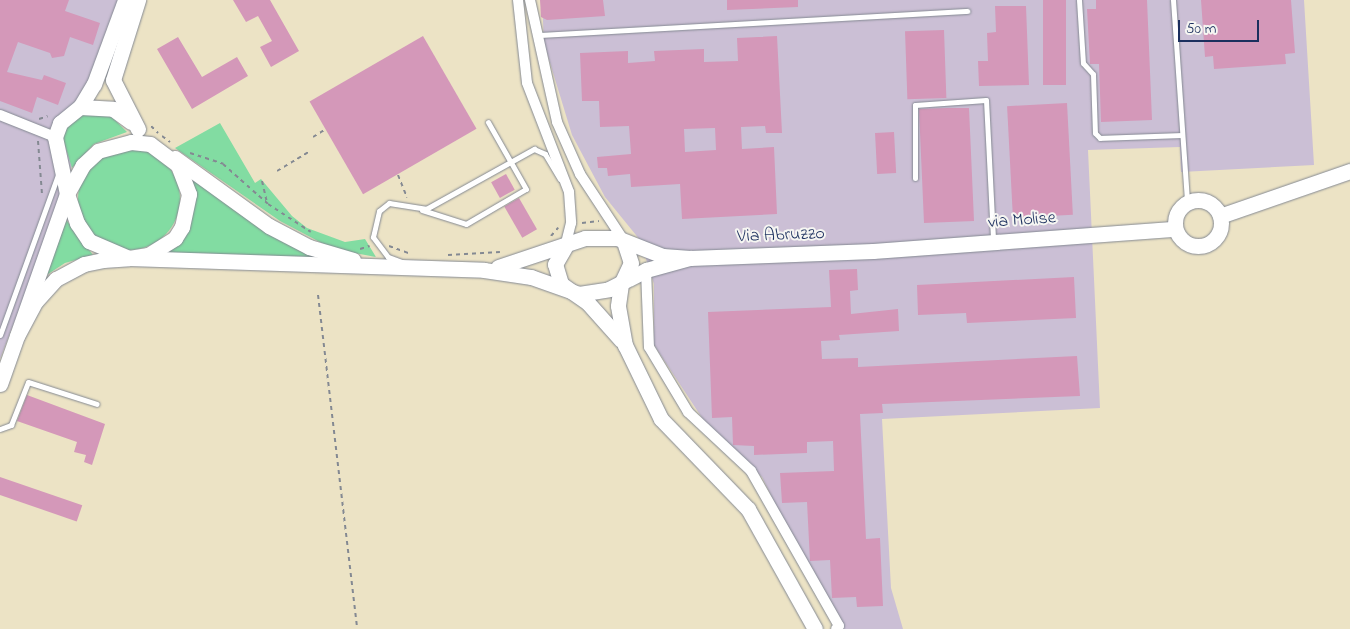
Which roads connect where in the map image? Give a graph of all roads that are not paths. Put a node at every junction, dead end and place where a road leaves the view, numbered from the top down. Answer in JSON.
{"nodes":[{"id":1,"x":125,"y":0,"type":"edge"},
{"id":2,"x":138,"y":0,"type":"edge"},
{"id":3,"x":518,"y":0,"type":"edge"},
{"id":4,"x":530,"y":0,"type":"edge"},
{"id":5,"x":1079,"y":0,"type":"edge"},
{"id":6,"x":1173,"y":0,"type":"edge"},
{"id":7,"x":967,"y":11,"type":"dead end"},
{"id":8,"x":535,"y":35,"type":"junction"},
{"id":9,"x":80,"y":107,"type":"junction"},
{"id":10,"x":0,"y":115,"type":"edge"},
{"id":11,"x":488,"y":122,"type":"dead end"},
{"id":12,"x":142,"y":124,"type":"junction"},
{"id":13,"x":1180,"y":135,"type":"junction"},
{"id":14,"x":55,"y":137,"type":"junction"},
{"id":15,"x":150,"y":144,"type":"junction"},
{"id":16,"x":171,"y":150,"type":"junction"},
{"id":17,"x":509,"y":160,"type":"junction"},
{"id":18,"x":60,"y":170,"type":"junction"},
{"id":19,"x":1350,"y":171,"type":"edge"},
{"id":20,"x":915,"y":178,"type":"dead end"},
{"id":21,"x":569,"y":192,"type":"junction"},
{"id":22,"x":67,"y":194,"type":"junction"},
{"id":23,"x":1187,"y":202,"type":"junction"},
{"id":24,"x":420,"y":210,"type":"junction"},
{"id":25,"x":1220,"y":216,"type":"junction"},
{"id":26,"x":1175,"y":229,"type":"junction"},
{"id":27,"x":624,"y":242,"type":"junction"},
{"id":28,"x":993,"y":244,"type":"junction"},
{"id":29,"x":565,"y":247,"type":"junction"},
{"id":30,"x":872,"y":251,"type":"joint"},
{"id":31,"x":129,"y":258,"type":"junction"},
{"id":32,"x":690,"y":258,"type":"junction"},
{"id":33,"x":417,"y":261,"type":"junction"},
{"id":34,"x":374,"y":266,"type":"junction"},
{"id":35,"x":484,"y":270,"type":"junction"},
{"id":36,"x":646,"y":270,"type":"junction"},
{"id":37,"x":621,"y":284,"type":"junction"},
{"id":38,"x":570,"y":290,"type":"junction"},
{"id":39,"x":0,"y":335,"type":"edge"},
{"id":40,"x":17,"y":336,"type":"junction"},
{"id":41,"x":625,"y":346,"type":"junction"},
{"id":42,"x":0,"y":384,"type":"edge"},
{"id":43,"x":97,"y":404,"type":"dead end"},
{"id":44,"x":0,"y":430,"type":"edge"},
{"id":45,"x":815,"y":629,"type":"edge"},
{"id":46,"x":836,"y":629,"type":"edge"}],
"edges":[{"from":1,"to":9,"type":"main road"},
{"from":2,"to":12,"type":"main road"},
{"from":3,"to":21,"type":"street"},
{"from":4,"to":8,"type":"street"},
{"from":5,"to":13,"type":"lane"},
{"from":6,"to":13,"type":"lane"},
{"from":7,"to":8,"type":"lane"},
{"from":8,"to":27,"type":"street"},
{"from":9,"to":12,"type":"main road"},
{"from":9,"to":14,"type":"main road"},
{"from":10,"to":14,"type":"street"},
{"from":11,"to":17,"type":"lane"},
{"from":12,"to":15,"type":"main road"},
{"from":13,"to":23,"type":"lane"},
{"from":14,"to":18,"type":"main road"},
{"from":15,"to":16,"type":"main road"},
{"from":15,"to":22,"type":"main road"},
{"from":16,"to":31,"type":"main road"},
{"from":16,"to":34,"type":"main road"},
{"from":17,"to":21,"type":"lane"},
{"from":17,"to":24,"type":"lane"},
{"from":17,"to":24,"type":"lane"},
{"from":18,"to":22,"type":"main road"},
{"from":18,"to":39,"type":"lane"},
{"from":19,"to":25,"type":"main road"},
{"from":20,"to":28,"type":"lane"},
{"from":21,"to":29,"type":"street"},
{"from":22,"to":31,"type":"main road"},
{"from":22,"to":40,"type":"main road"},
{"from":23,"to":25,"type":"main road"},
{"from":23,"to":26,"type":"main road"},
{"from":24,"to":33,"type":"lane"},
{"from":25,"to":26,"type":"main road"},
{"from":26,"to":28,"type":"main road","name":"via Molise"},
{"from":27,"to":29,"type":"main road"},
{"from":27,"to":32,"type":"main road","name":"Via Abruzzo"},
{"from":27,"to":37,"type":"main road"},
{"from":28,"to":30,"type":"main road","name":"via Molise"},
{"from":29,"to":35,"type":"main road"},
{"from":29,"to":38,"type":"main road"},
{"from":30,"to":32,"type":"main road","name":"Via Abruzzo"},
{"from":31,"to":34,"type":"main road"},
{"from":31,"to":40,"type":"main road"},
{"from":32,"to":36,"type":"main road","name":"Via Abruzzo"},
{"from":33,"to":34,"type":"main road"},
{"from":33,"to":35,"type":"main road"},
{"from":35,"to":38,"type":"main road"},
{"from":36,"to":37,"type":"main road","name":"Via Abruzzo"},
{"from":36,"to":46,"type":"street"},
{"from":37,"to":38,"type":"main road"},
{"from":37,"to":41,"type":"main road"},
{"from":38,"to":41,"type":"main road"},
{"from":40,"to":42,"type":"main road"},
{"from":41,"to":45,"type":"main road"},
{"from":43,"to":44,"type":"lane"}]}
